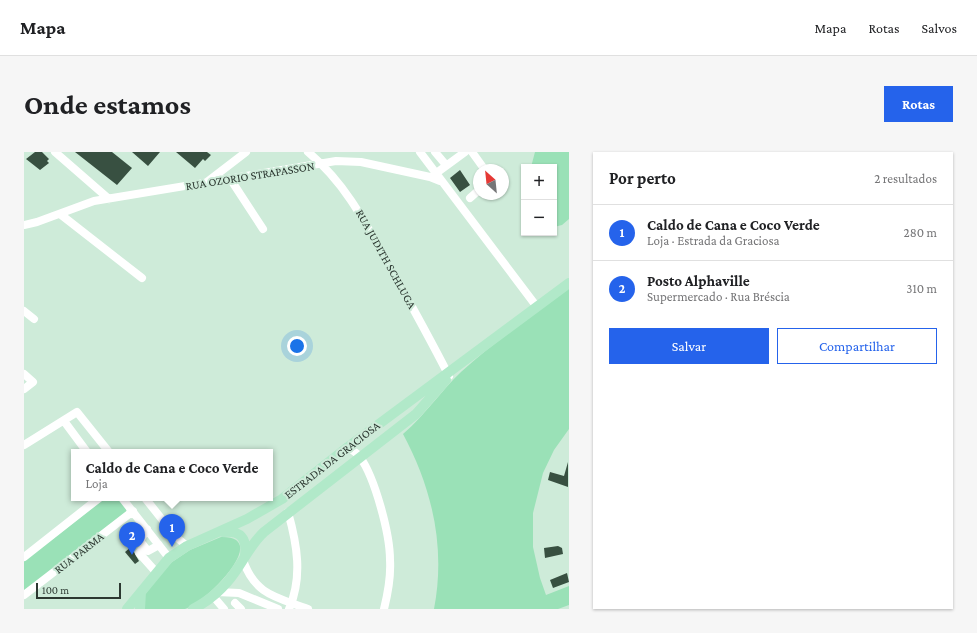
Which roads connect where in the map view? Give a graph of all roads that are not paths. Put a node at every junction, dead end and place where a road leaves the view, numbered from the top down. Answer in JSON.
{"nodes":[{"id":1,"x":56,"y":152,"type":"edge"},
{"id":2,"x":65,"y":152,"type":"edge"},
{"id":3,"x":246,"y":152,"type":"edge"},
{"id":4,"x":308,"y":152,"type":"edge"},
{"id":5,"x":420,"y":152,"type":"edge"},
{"id":6,"x":435,"y":152,"type":"edge"},
{"id":7,"x":465,"y":152,"type":"edge"},
{"id":8,"x":472,"y":152,"type":"edge"},
{"id":9,"x":66,"y":162,"type":"junction"},
{"id":10,"x":322,"y":164,"type":"junction"},
{"id":11,"x":481,"y":164,"type":"edge"},
{"id":12,"x":446,"y":166,"type":"junction"},
{"id":13,"x":435,"y":174,"type":"junction"},
{"id":14,"x":231,"y":180,"type":"junction"},
{"id":15,"x":440,"y":181,"type":"junction"},
{"id":16,"x":206,"y":183,"type":"junction"},
{"id":17,"x":473,"y":195,"type":"edge"},
{"id":18,"x":470,"y":198,"type":"dead end"},
{"id":19,"x":109,"y":199,"type":"junction"},
{"id":20,"x":60,"y":214,"type":"junction"},
{"id":21,"x":24,"y":225,"type":"edge"},
{"id":22,"x":263,"y":229,"type":"dead end"},
{"id":23,"x":142,"y":278,"type":"dead end"},
{"id":24,"x":569,"y":283,"type":"edge"},
{"id":25,"x":537,"y":307,"type":"junction"},
{"id":26,"x":24,"y":311,"type":"edge"},
{"id":27,"x":34,"y":319,"type":"dead end"},
{"id":28,"x":24,"y":374,"type":"edge"},
{"id":29,"x":448,"y":375,"type":"junction"},
{"id":30,"x":24,"y":389,"type":"edge"},
{"id":31,"x":64,"y":421,"type":"junction"},
{"id":32,"x":24,"y":445,"type":"edge"},
{"id":33,"x":348,"y":447,"type":"junction"},
{"id":34,"x":85,"y":449,"type":"edge"},
{"id":35,"x":107,"y":449,"type":"edge"},
{"id":36,"x":361,"y":458,"type":"junction"},
{"id":37,"x":95,"y":501,"type":"edge"},
{"id":38,"x":124,"y":501,"type":"edge"},
{"id":39,"x":147,"y":501,"type":"edge"},
{"id":40,"x":133,"y":512,"type":"junction"},
{"id":41,"x":288,"y":512,"type":"junction"},
{"id":42,"x":147,"y":529,"type":"junction"},
{"id":43,"x":216,"y":534,"type":"junction"},
{"id":44,"x":159,"y":545,"type":"junction"},
{"id":45,"x":144,"y":546,"type":"junction"},
{"id":46,"x":187,"y":546,"type":"junction"},
{"id":47,"x":24,"y":557,"type":"edge"},
{"id":48,"x":169,"y":558,"type":"junction"},
{"id":49,"x":244,"y":558,"type":"junction"},
{"id":50,"x":156,"y":572,"type":"junction"},
{"id":51,"x":142,"y":590,"type":"junction"},
{"id":52,"x":215,"y":594,"type":"junction"},
{"id":53,"x":24,"y":595,"type":"edge"},
{"id":54,"x":290,"y":606,"type":"edge"},
{"id":55,"x":200,"y":608,"type":"edge"},
{"id":56,"x":127,"y":609,"type":"edge"},
{"id":57,"x":140,"y":609,"type":"edge"},
{"id":58,"x":224,"y":609,"type":"edge"},
{"id":59,"x":278,"y":609,"type":"edge"},
{"id":60,"x":308,"y":609,"type":"edge"},
{"id":61,"x":384,"y":609,"type":"edge"}],
"edges":[{"from":1,"to":9,"type":"street"},
{"from":2,"to":9,"type":"street"},
{"from":3,"to":16,"type":"street"},
{"from":4,"to":10,"type":"street","name":"RUA JUDITH SCHLUGA"},
{"from":5,"to":13,"type":"street"},
{"from":6,"to":12,"type":"street"},
{"from":7,"to":12,"type":"street"},
{"from":8,"to":11,"type":"street"},
{"from":9,"to":19,"type":"street"},
{"from":10,"to":14,"type":"street","name":"RUA OZORIO STRAPASSON"},
{"from":10,"to":15,"type":"street","name":"RUA OZORIO STRAPASSON"},
{"from":10,"to":29,"type":"street","name":"RUA JUDITH SCHLUGA"},
{"from":12,"to":13,"type":"street"},
{"from":13,"to":15,"type":"street"},
{"from":14,"to":16,"type":"street","name":"RUA OZORIO STRAPASSON"},
{"from":14,"to":22,"type":"street"},
{"from":15,"to":25,"type":"street"},
{"from":16,"to":19,"type":"street","name":"RUA OZORIO STRAPASSON"},
{"from":17,"to":18,"type":"street"},
{"from":19,"to":20,"type":"street","name":"RUA OZORIO STRAPASSON"},
{"from":20,"to":21,"type":"street","name":"RUA OZORIO STRAPASSON"},
{"from":20,"to":23,"type":"street"},
{"from":24,"to":25,"type":"main road","name":"ESTRADA DA GRACIOSA"},
{"from":25,"to":29,"type":"main road","name":"ESTRADA DA GRACIOSA"},
{"from":26,"to":27,"type":"street"},
{"from":28,"to":30,"type":"street"},
{"from":29,"to":33,"type":"main road","name":"ESTRADA DA GRACIOSA"},
{"from":29,"to":36,"type":"main road","name":"ESTRADA DA GRACIOSA"},
{"from":31,"to":32,"type":"street"},
{"from":31,"to":34,"type":"street"},
{"from":31,"to":35,"type":"street"},
{"from":33,"to":36,"type":"street"},
{"from":33,"to":43,"type":"main road","name":"ESTRADA DA GRACIOSA"},
{"from":36,"to":41,"type":"main road","name":"ESTRADA DA GRACIOSA"},
{"from":36,"to":61,"type":"street"},
{"from":37,"to":47,"type":"street"},
{"from":38,"to":40,"type":"street"},
{"from":39,"to":46,"type":"street"},
{"from":40,"to":42,"type":"street"},
{"from":40,"to":53,"type":"street","name":"RUA PARMA"},
{"from":41,"to":49,"type":"main road","name":"ESTRADA DA GRACIOSA"},
{"from":41,"to":54,"type":"street"},
{"from":42,"to":44,"type":"street"},
{"from":42,"to":45,"type":"street"},
{"from":43,"to":46,"type":"main road","name":"ESTRADA DA GRACIOSA"},
{"from":43,"to":49,"type":"main road"},
{"from":44,"to":45,"type":"street"},
{"from":44,"to":48,"type":"street"},
{"from":45,"to":50,"type":"street"},
{"from":46,"to":48,"type":"main road","name":"ESTRADA DA GRACIOSA"},
{"from":48,"to":50,"type":"main road","name":"ESTRADA DA GRACIOSA"},
{"from":49,"to":52,"type":"main road","name":"ESTRADA DA GRACIOSA"},
{"from":49,"to":54,"type":"street"},
{"from":50,"to":51,"type":"main road","name":"ESTRADA DA GRACIOSA"},
{"from":51,"to":56,"type":"main road","name":"ESTRADA DA GRACIOSA"},
{"from":51,"to":57,"type":"main road"},
{"from":52,"to":55,"type":"main road","name":"ESTRADA DA GRACIOSA"},
{"from":52,"to":58,"type":"street"},
{"from":52,"to":59,"type":"street"},
{"from":54,"to":60,"type":"street"}]}
